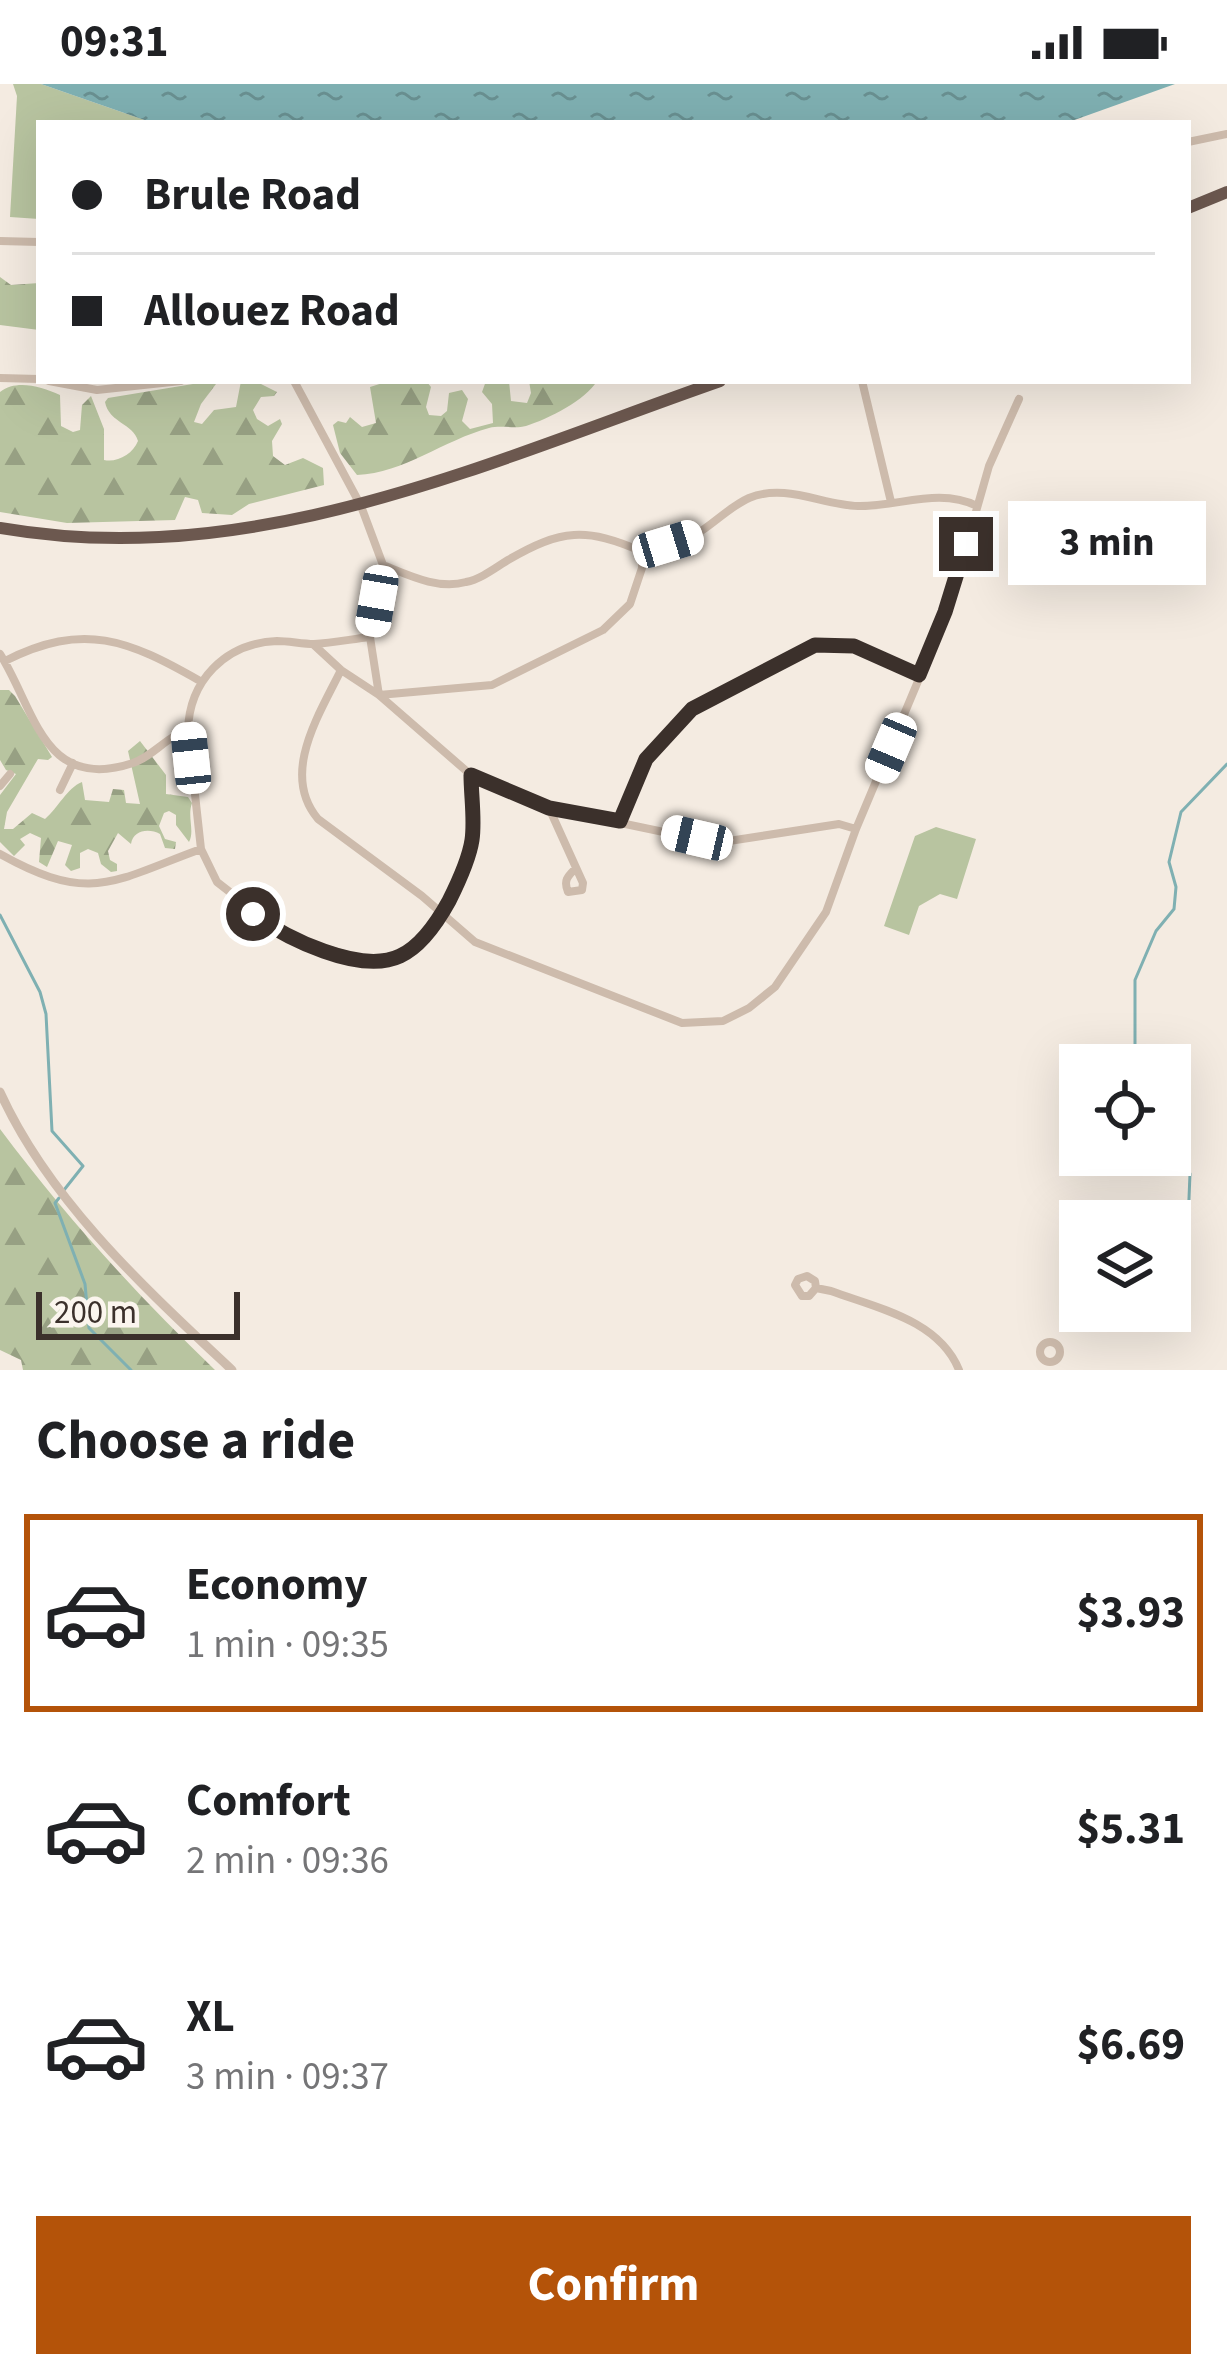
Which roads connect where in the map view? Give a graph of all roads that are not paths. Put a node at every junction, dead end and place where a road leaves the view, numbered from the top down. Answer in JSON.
{"nodes":[{"id":1,"x":1227,"y":134,"type":"edge"},
{"id":2,"x":1191,"y":141,"type":"edge"},
{"id":3,"x":1227,"y":191,"type":"edge"},
{"id":4,"x":1191,"y":207,"type":"edge"},
{"id":5,"x":0,"y":241,"type":"edge"},
{"id":6,"x":36,"y":242,"type":"edge"},
{"id":7,"x":0,"y":378,"type":"edge"},
{"id":8,"x":36,"y":379,"type":"edge"},
{"id":9,"x":65,"y":384,"type":"edge"},
{"id":10,"x":153,"y":384,"type":"edge"},
{"id":11,"x":296,"y":384,"type":"edge"},
{"id":12,"x":711,"y":384,"type":"edge"},
{"id":13,"x":863,"y":384,"type":"edge"},
{"id":14,"x":1019,"y":399,"type":"dead end"},
{"id":15,"x":891,"y":502,"type":"junction"},
{"id":16,"x":361,"y":506,"type":"junction"},
{"id":17,"x":977,"y":506,"type":"junction"},
{"id":18,"x":0,"y":528,"type":"edge"},
{"id":19,"x":643,"y":551,"type":"junction"},
{"id":20,"x":383,"y":565,"type":"junction"},
{"id":21,"x":370,"y":637,"type":"junction"},
{"id":22,"x":313,"y":644,"type":"junction"},
{"id":23,"x":2,"y":657,"type":"edge"},
{"id":24,"x":341,"y":670,"type":"junction"},
{"id":25,"x":919,"y":675,"type":"junction"},
{"id":26,"x":200,"y":681,"type":"junction"},
{"id":27,"x":379,"y":695,"type":"junction"},
{"id":28,"x":188,"y":731,"type":"junction"},
{"id":29,"x":73,"y":763,"type":"junction"},
{"id":30,"x":10,"y":774,"type":"dead end"},
{"id":31,"x":471,"y":775,"type":"junction"},
{"id":32,"x":0,"y":786,"type":"edge"},
{"id":33,"x":60,"y":790,"type":"dead end"},
{"id":34,"x":549,"y":808,"type":"junction"},
{"id":35,"x":620,"y":821,"type":"junction"},
{"id":36,"x":856,"y":829,"type":"junction"},
{"id":37,"x":201,"y":849,"type":"junction"},
{"id":38,"x":0,"y":854,"type":"edge"},
{"id":39,"x":577,"y":868,"type":"dead end"},
{"id":40,"x":442,"y":914,"type":"junction"},
{"id":41,"x":0,"y":1092,"type":"edge"},
{"id":42,"x":816,"y":1288,"type":"dead end"},
{"id":43,"x":1044,"y":1360,"type":"dead end"},
{"id":44,"x":232,"y":1370,"type":"edge"},
{"id":45,"x":959,"y":1370,"type":"edge"},
{"id":46,"x":1035,"y":1370,"type":"edge"}],
"edges":[{"from":1,"to":2,"type":"street"},
{"from":3,"to":4,"type":"highway"},
{"from":5,"to":6,"type":"street"},
{"from":7,"to":8,"type":"street"},
{"from":9,"to":10,"type":"street"},
{"from":11,"to":16,"type":"street"},
{"from":12,"to":16,"type":"highway"},
{"from":13,"to":15,"type":"street"},
{"from":14,"to":17,"type":"street"},
{"from":15,"to":17,"type":"street"},
{"from":15,"to":19,"type":"street"},
{"from":16,"to":18,"type":"highway"},
{"from":16,"to":20,"type":"street"},
{"from":17,"to":25,"type":"street"},
{"from":19,"to":20,"type":"street"},
{"from":19,"to":27,"type":"street"},
{"from":20,"to":21,"type":"street"},
{"from":21,"to":22,"type":"street"},
{"from":21,"to":27,"type":"street"},
{"from":22,"to":24,"type":"street"},
{"from":22,"to":26,"type":"street"},
{"from":23,"to":26,"type":"street"},
{"from":23,"to":29,"type":"street"},
{"from":24,"to":27,"type":"street"},
{"from":24,"to":40,"type":"street"},
{"from":25,"to":35,"type":"street"},
{"from":25,"to":36,"type":"street"},
{"from":26,"to":28,"type":"street"},
{"from":27,"to":31,"type":"street"},
{"from":28,"to":29,"type":"street"},
{"from":28,"to":37,"type":"street"},
{"from":29,"to":33,"type":"street"},
{"from":30,"to":32,"type":"street"},
{"from":31,"to":34,"type":"street"},
{"from":31,"to":40,"type":"street"},
{"from":34,"to":35,"type":"street"},
{"from":34,"to":39,"type":"street"},
{"from":35,"to":36,"type":"street"},
{"from":36,"to":40,"type":"street"},
{"from":37,"to":38,"type":"street"},
{"from":37,"to":40,"type":"street"},
{"from":41,"to":44,"type":"street"},
{"from":42,"to":45,"type":"street"},
{"from":43,"to":46,"type":"street"}]}
